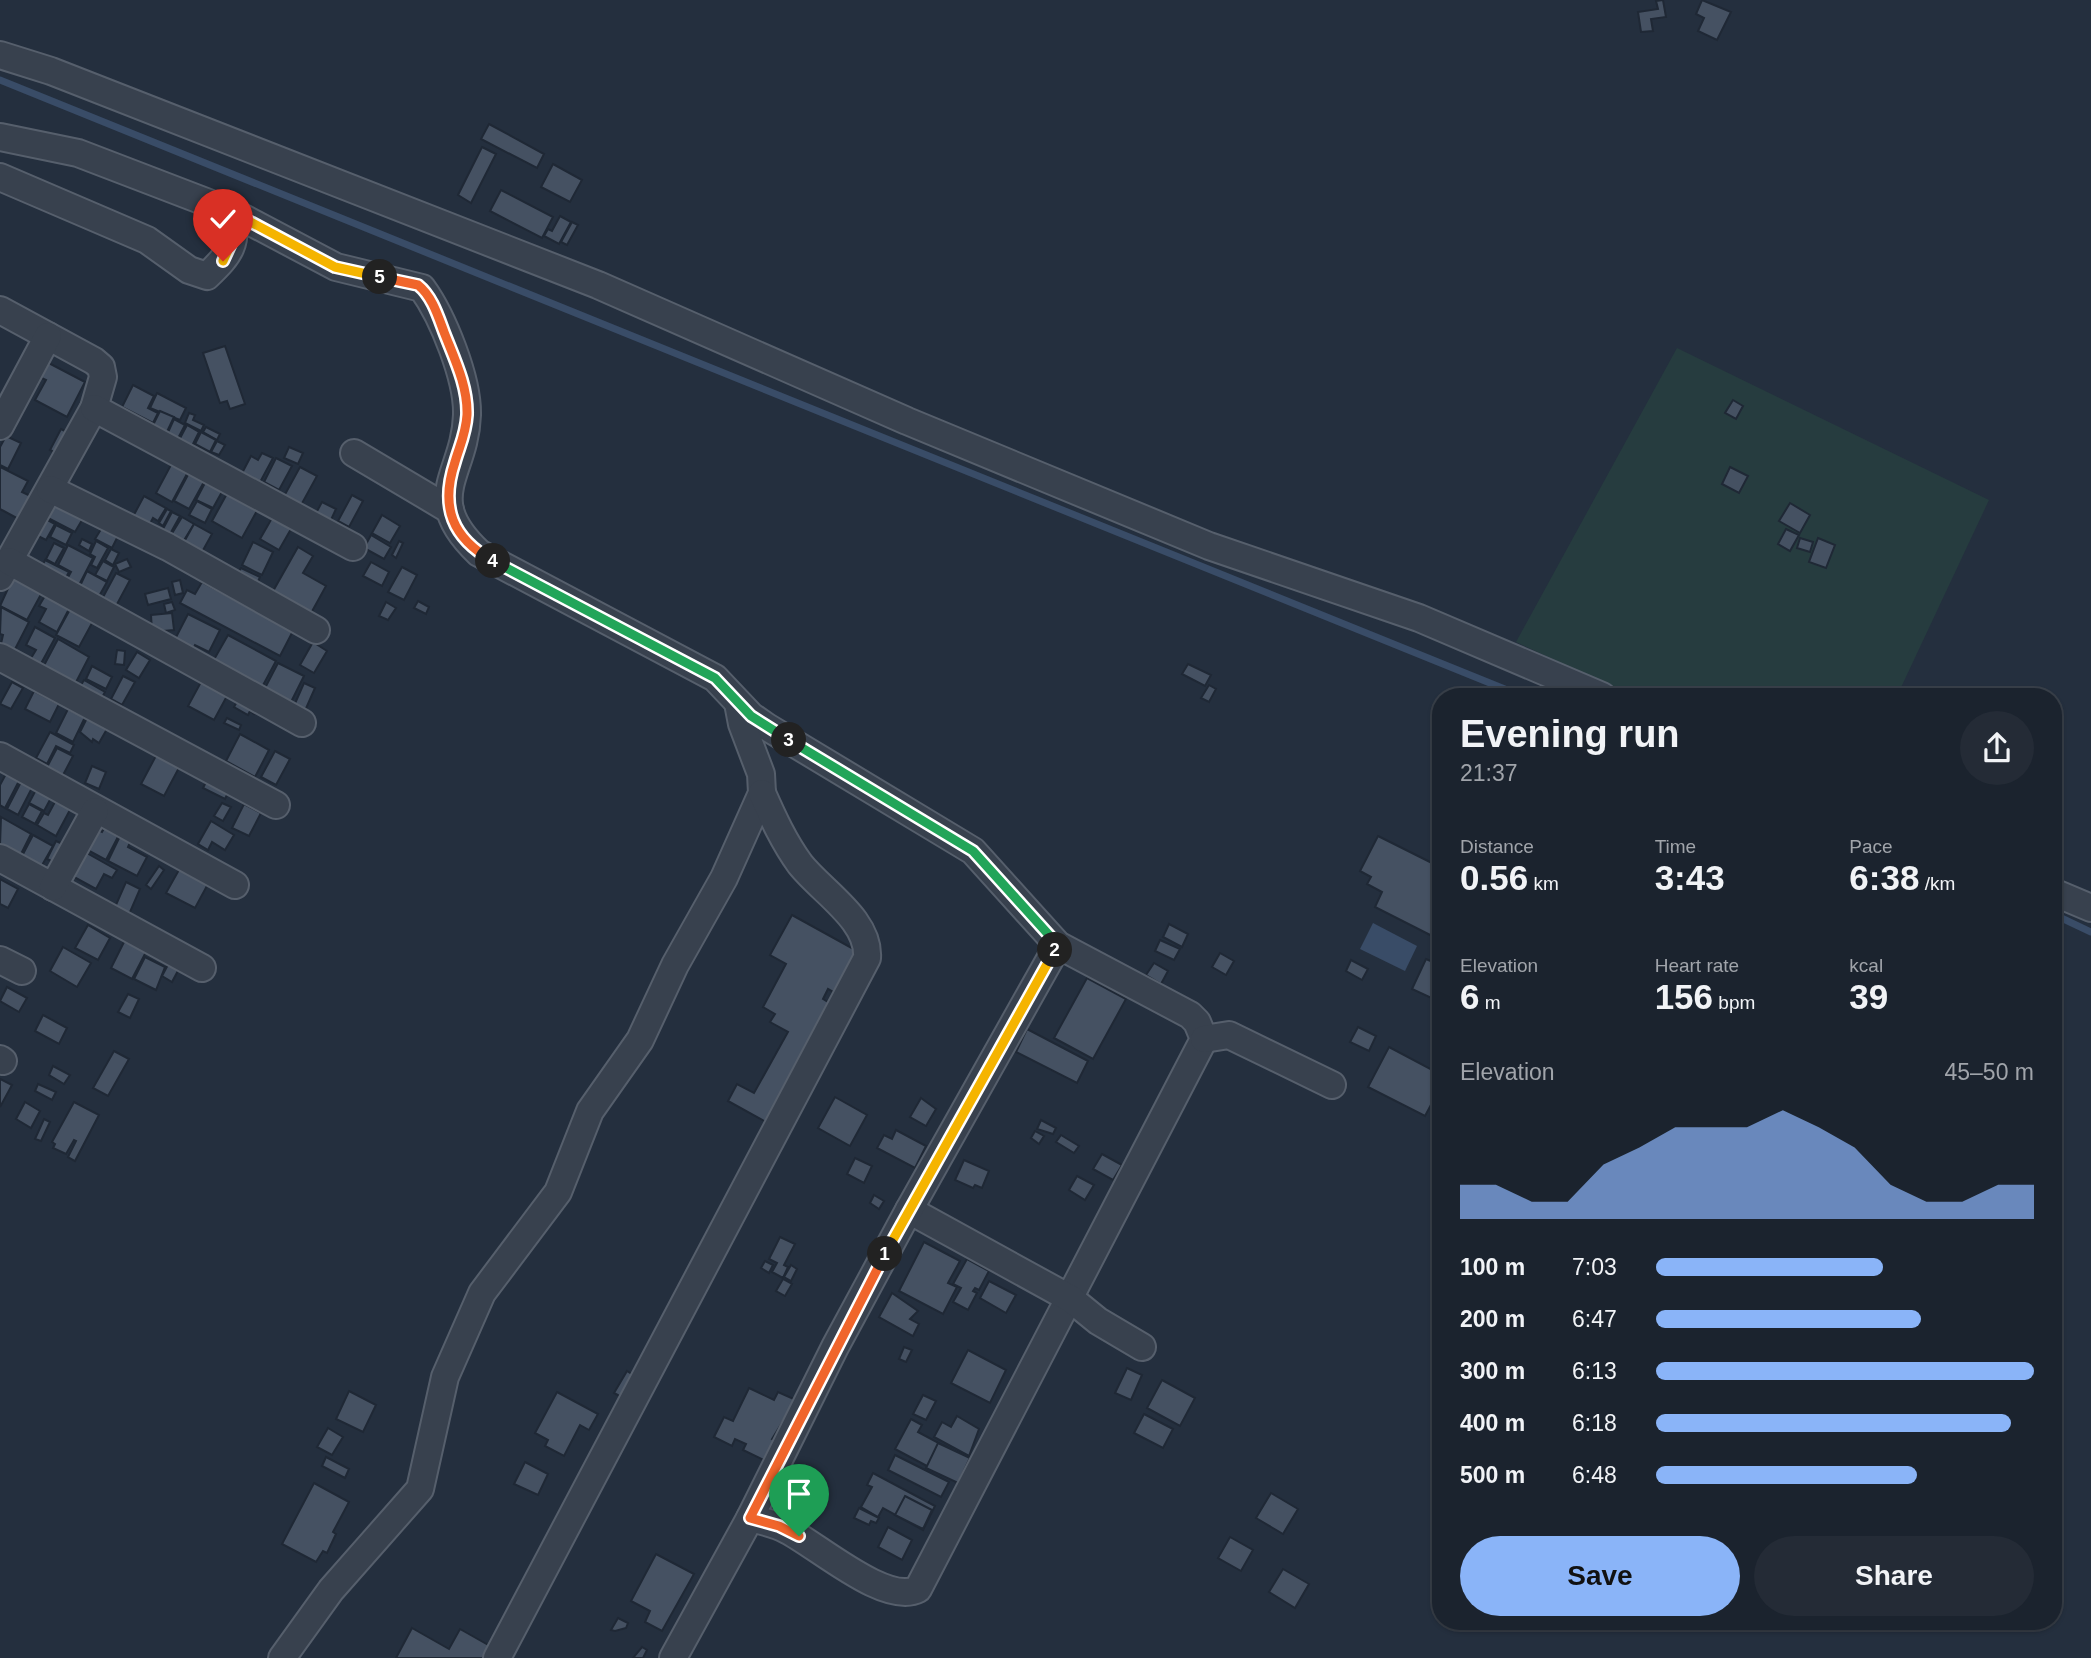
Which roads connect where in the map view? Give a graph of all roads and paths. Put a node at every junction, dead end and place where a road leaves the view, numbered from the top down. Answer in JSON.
{"nodes":[{"id":1,"x":0,"y":55,"type":"edge"},
{"id":2,"x":0,"y":137,"type":"edge"},
{"id":3,"x":0,"y":177,"type":"edge"},
{"id":4,"x":232,"y":212,"type":"junction"},
{"id":5,"x":0,"y":310,"type":"edge"},
{"id":6,"x":48,"y":336,"type":"junction"},
{"id":7,"x":9,"y":386,"type":"edge"},
{"id":8,"x":94,"y":408,"type":"junction"},
{"id":9,"x":0,"y":425,"type":"edge"},
{"id":10,"x":354,"y":453,"type":"dead end"},
{"id":11,"x":50,"y":489,"type":"junction"},
{"id":12,"x":450,"y":510,"type":"junction"},
{"id":13,"x":353,"y":547,"type":"dead end"},
{"id":14,"x":5,"y":569,"type":"edge"},
{"id":15,"x":316,"y":630,"type":"dead end"},
{"id":16,"x":0,"y":657,"type":"edge"},
{"id":17,"x":1583,"y":688,"type":"edge"},
{"id":18,"x":738,"y":703,"type":"junction"},
{"id":19,"x":302,"y":723,"type":"dead end"},
{"id":20,"x":0,"y":756,"type":"edge"},
{"id":21,"x":762,"y":793,"type":"junction"},
{"id":22,"x":276,"y":805,"type":"dead end"},
{"id":23,"x":95,"y":811,"type":"junction"},
{"id":24,"x":0,"y":858,"type":"edge"},
{"id":25,"x":235,"y":885,"type":"dead end"},
{"id":26,"x":54,"y":887,"type":"junction"},
{"id":27,"x":2062,"y":896,"type":"edge"},
{"id":28,"x":2091,"y":908,"type":"edge"},
{"id":29,"x":1058,"y":945,"type":"junction"},
{"id":30,"x":202,"y":968,"type":"dead end"},
{"id":31,"x":1204,"y":1039,"type":"junction"},
{"id":32,"x":1332,"y":1085,"type":"dead end"},
{"id":33,"x":909,"y":1210,"type":"junction"},
{"id":34,"x":1071,"y":1299,"type":"junction"},
{"id":35,"x":1142,"y":1346,"type":"dead end"},
{"id":36,"x":750,"y":1518,"type":"junction"},
{"id":37,"x":282,"y":1658,"type":"edge"},
{"id":38,"x":497,"y":1658,"type":"edge"},
{"id":39,"x":673,"y":1658,"type":"edge"}],
"edges":[{"from":1,"to":17,"type":"street"},
{"from":2,"to":4,"type":"street"},
{"from":3,"to":4,"type":"street"},
{"from":4,"to":12,"type":"street"},
{"from":5,"to":6,"type":"street"},
{"from":6,"to":7,"type":"street"},
{"from":6,"to":8,"type":"street"},
{"from":7,"to":9,"type":"street"},
{"from":8,"to":11,"type":"street"},
{"from":8,"to":13,"type":"street"},
{"from":10,"to":12,"type":"street"},
{"from":11,"to":14,"type":"street"},
{"from":11,"to":15,"type":"street"},
{"from":12,"to":18,"type":"street"},
{"from":14,"to":19,"type":"street"},
{"from":16,"to":22,"type":"street"},
{"from":18,"to":21,"type":"street"},
{"from":18,"to":29,"type":"street"},
{"from":20,"to":23,"type":"street"},
{"from":21,"to":37,"type":"street"},
{"from":21,"to":38,"type":"street"},
{"from":23,"to":25,"type":"street"},
{"from":23,"to":26,"type":"street"},
{"from":24,"to":26,"type":"street"},
{"from":26,"to":30,"type":"street"},
{"from":27,"to":28,"type":"street"},
{"from":29,"to":31,"type":"street"},
{"from":29,"to":33,"type":"street"},
{"from":31,"to":32,"type":"street"},
{"from":31,"to":34,"type":"street"},
{"from":33,"to":34,"type":"street"},
{"from":33,"to":36,"type":"street"},
{"from":34,"to":35,"type":"street"},
{"from":34,"to":36,"type":"street"},
{"from":36,"to":39,"type":"street"}]}
